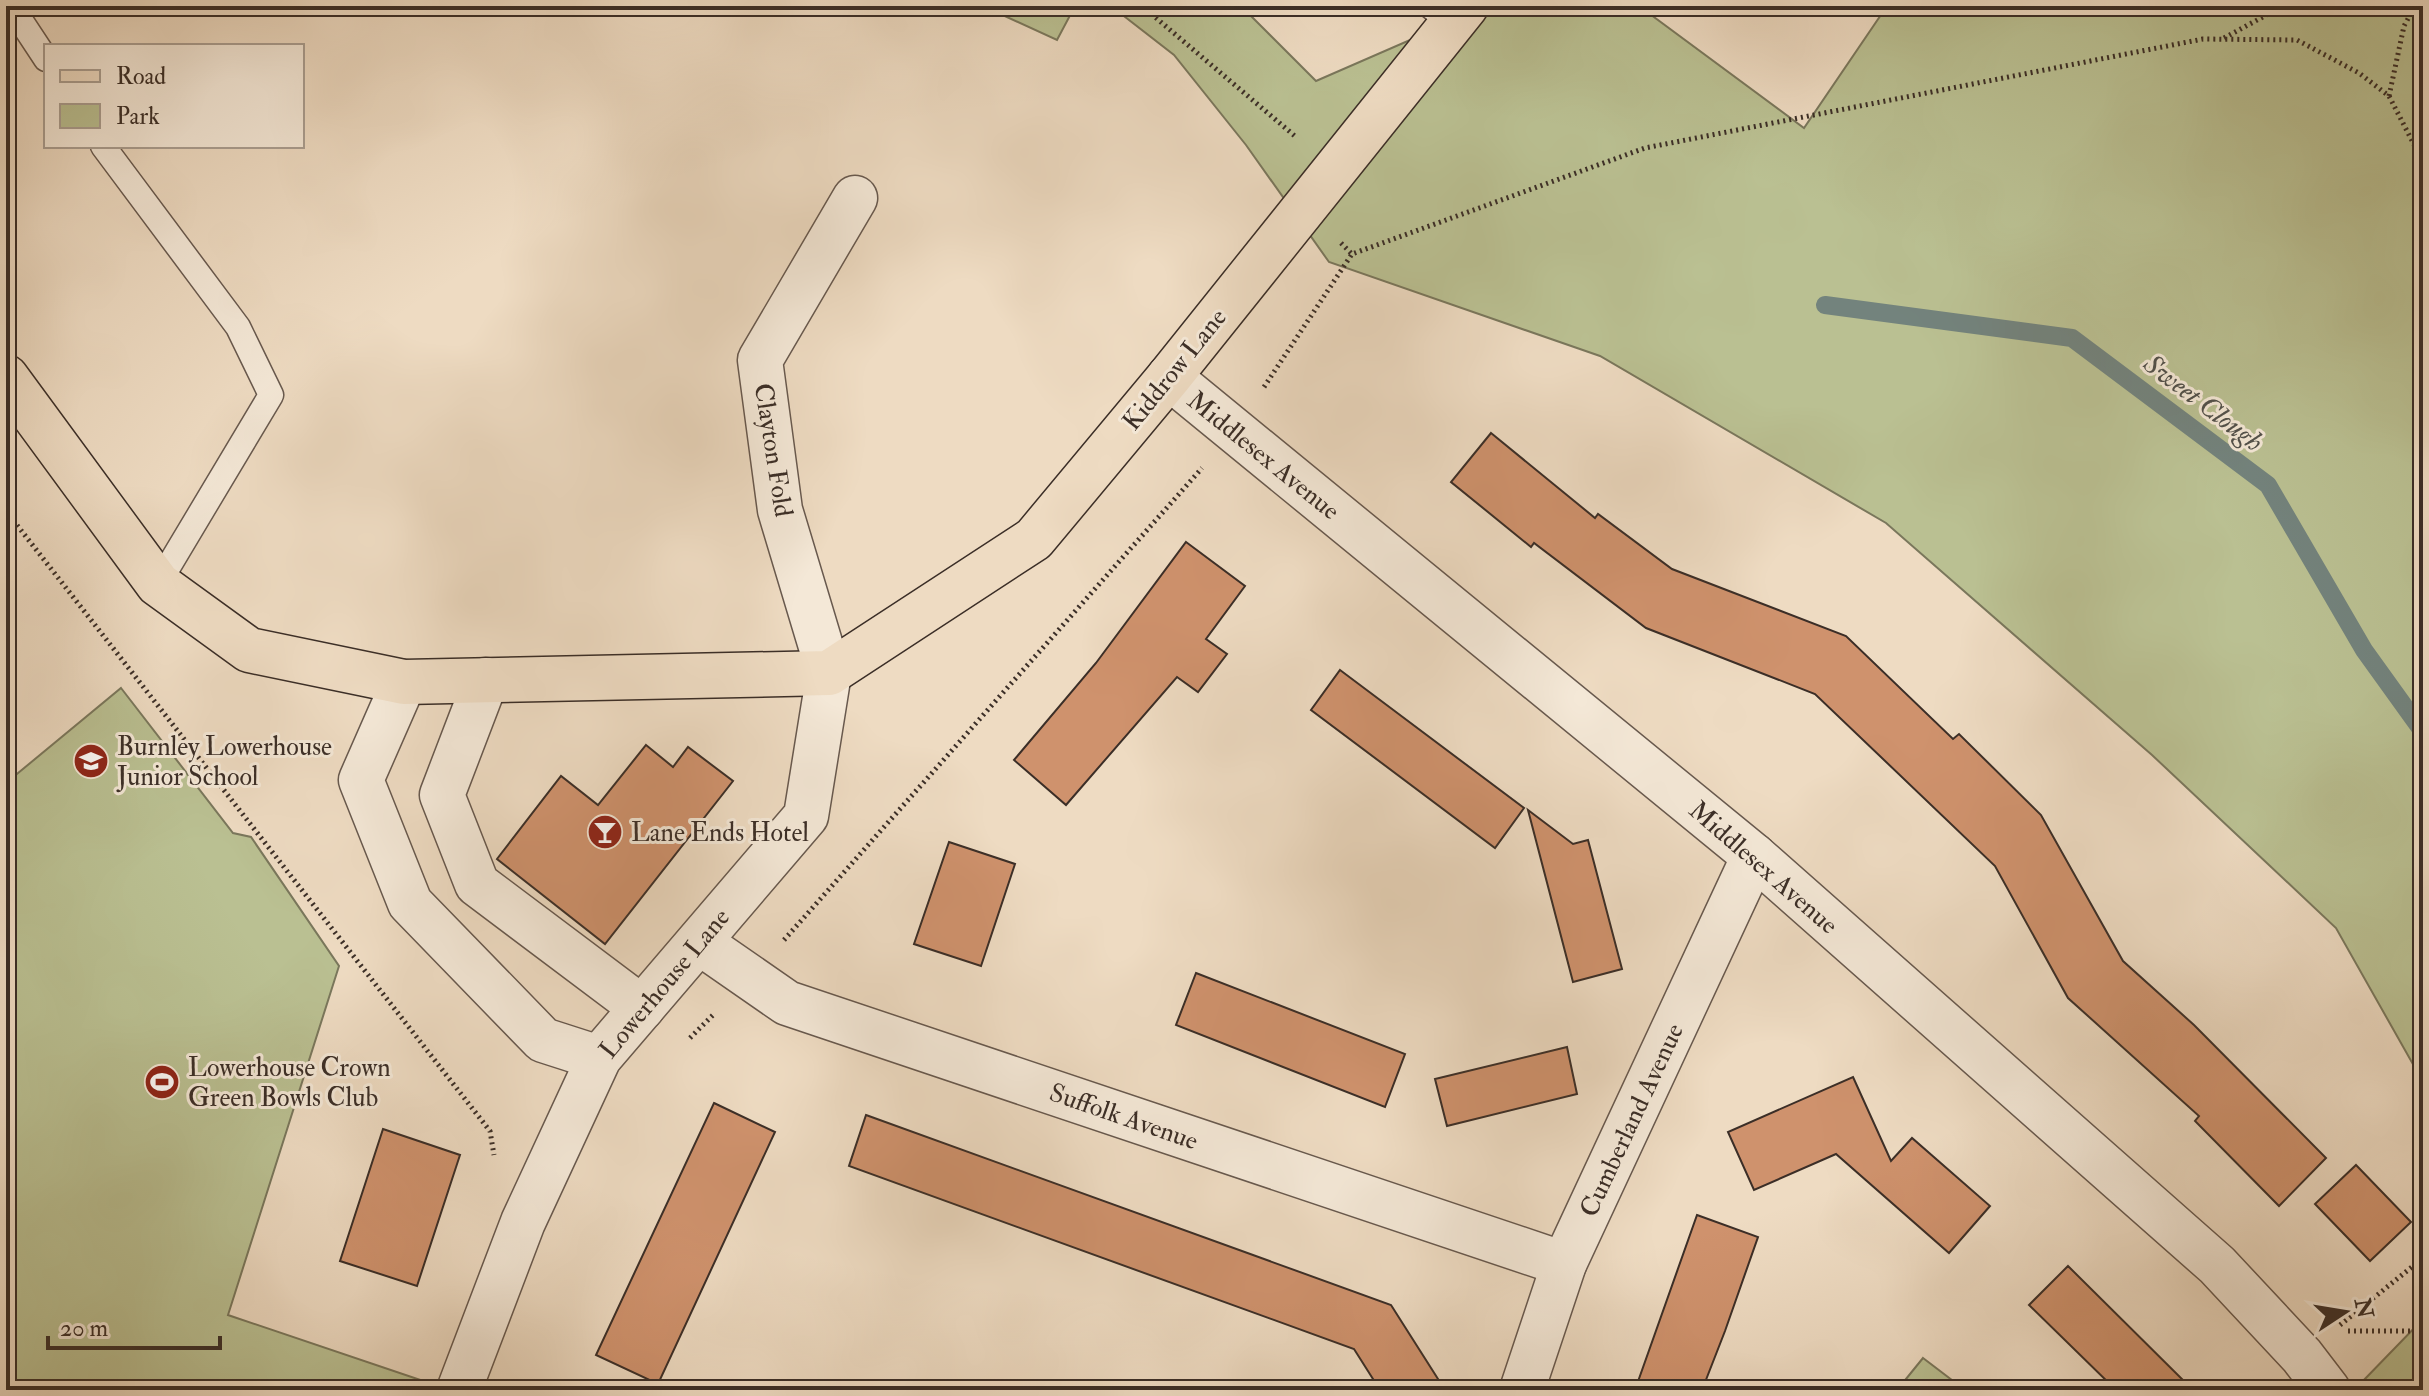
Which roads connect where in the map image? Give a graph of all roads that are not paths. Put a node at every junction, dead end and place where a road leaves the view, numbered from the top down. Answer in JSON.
{"nodes":[{"id":1,"x":11,"y":6,"type":"edge"},
{"id":2,"x":1449,"y":12,"type":"edge"},
{"id":3,"x":44,"y":56,"type":"edge"},
{"id":4,"x":104,"y":148,"type":"edge"},
{"id":5,"x":855,"y":198,"type":"dead end"},
{"id":6,"x":6,"y":377,"type":"edge"},
{"id":7,"x":1169,"y":377,"type":"junction"},
{"id":8,"x":158,"y":584,"type":"junction"},
{"id":9,"x":829,"y":673,"type":"junction"},
{"id":10,"x":486,"y":680,"type":"junction"},
{"id":11,"x":404,"y":682,"type":"junction"},
{"id":12,"x":1754,"y":856,"type":"junction"},
{"id":13,"x":699,"y":942,"type":"junction"},
{"id":14,"x":642,"y":1008,"type":"junction"},
{"id":15,"x":599,"y":1058,"type":"junction"},
{"id":16,"x":1564,"y":1264,"type":"junction"},
{"id":17,"x":459,"y":1390,"type":"edge"},
{"id":18,"x":1522,"y":1390,"type":"edge"},
{"id":19,"x":2328,"y":1390,"type":"edge"}],
"edges":[{"from":1,"to":3,"type":"lane"},
{"from":2,"to":7,"type":"main road","name":"Kiddrow Lane"},
{"from":4,"to":8,"type":"lane"},
{"from":5,"to":9,"type":"street","name":"Clayton Fold"},
{"from":6,"to":8,"type":"main road"},
{"from":7,"to":9,"type":"main road","name":"Kiddrow Lane"},
{"from":7,"to":12,"type":"street","name":"Middlesex Avenue"},
{"from":8,"to":11,"type":"main road"},
{"from":9,"to":10,"type":"main road"},
{"from":9,"to":13,"type":"street","name":"Lowerhouse Lane"},
{"from":10,"to":11,"type":"main road"},
{"from":10,"to":14,"type":"street"},
{"from":11,"to":15,"type":"street"},
{"from":12,"to":16,"type":"street","name":"Cumberland Avenue"},
{"from":12,"to":19,"type":"street","name":"Middlesex Avenue"},
{"from":13,"to":14,"type":"street","name":"Lowerhouse Lane"},
{"from":13,"to":16,"type":"street","name":"Suffolk Avenue"},
{"from":14,"to":15,"type":"street","name":"Lowerhouse Lane"},
{"from":15,"to":17,"type":"street","name":"Lowerhouse Lane"},
{"from":16,"to":18,"type":"street","name":"Cumberland Avenue"}]}
